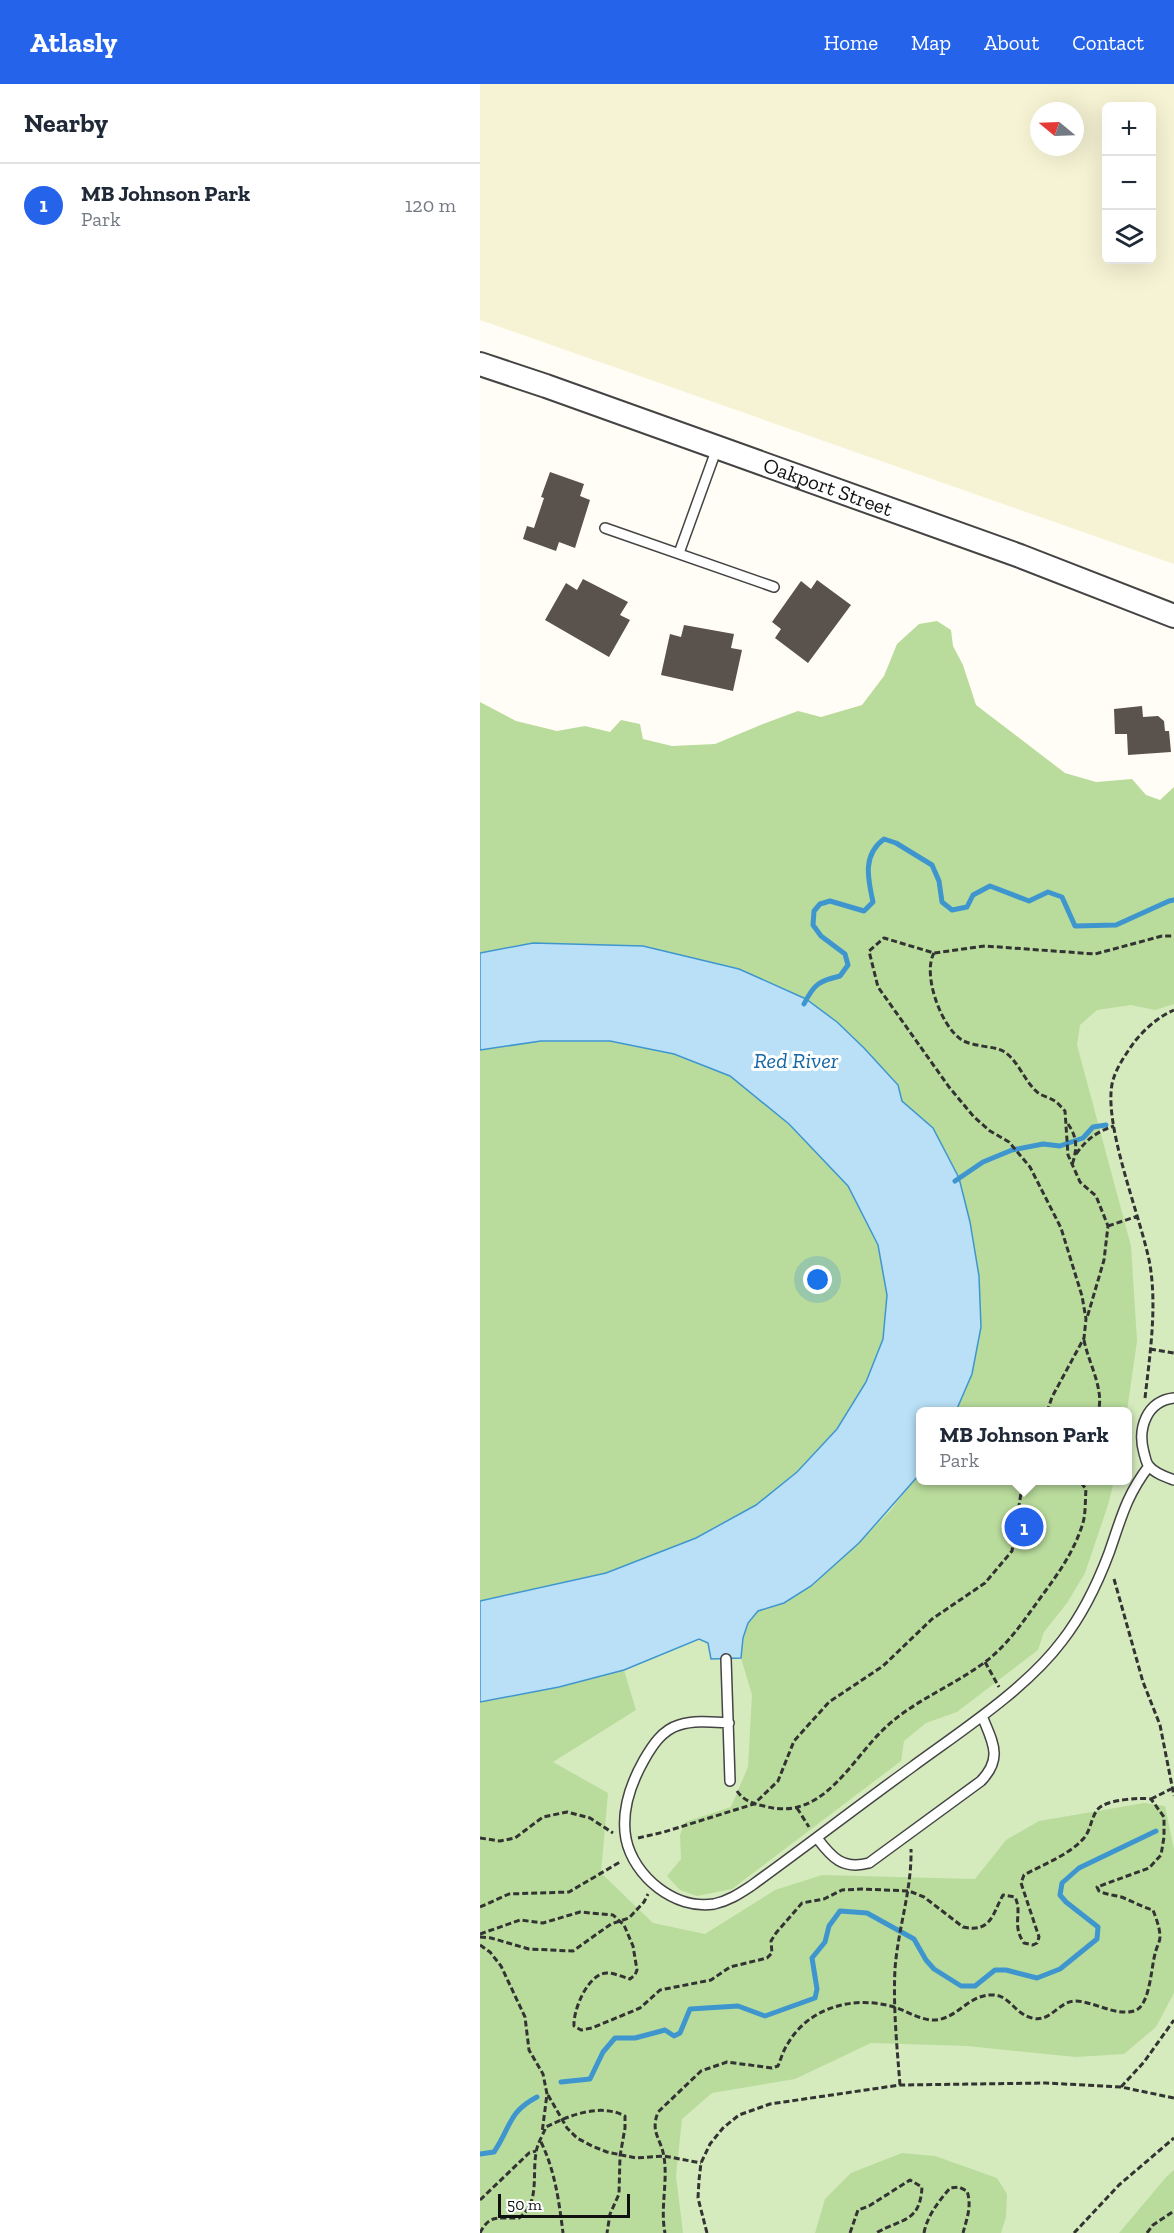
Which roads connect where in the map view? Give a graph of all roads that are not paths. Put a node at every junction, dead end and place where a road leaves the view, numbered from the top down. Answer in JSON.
{"nodes":[{"id":1,"x":480,"y":364,"type":"edge"},
{"id":2,"x":717,"y":447,"type":"junction"},
{"id":3,"x":605,"y":528,"type":"dead end"},
{"id":4,"x":679,"y":553,"type":"junction"},
{"id":5,"x":774,"y":587,"type":"dead end"},
{"id":6,"x":1174,"y":616,"type":"edge"},
{"id":7,"x":1174,"y":1398,"type":"edge"},
{"id":8,"x":1149,"y":1466,"type":"junction"},
{"id":9,"x":1174,"y":1480,"type":"edge"},
{"id":10,"x":726,"y":1659,"type":"dead end"},
{"id":11,"x":981,"y":1716,"type":"junction"},
{"id":12,"x":729,"y":1723,"type":"junction"},
{"id":13,"x":730,"y":1781,"type":"road end"},
{"id":14,"x":817,"y":1838,"type":"junction"}],
"edges":[{"from":1,"to":2,"type":"street","name":"Oakport Street"},
{"from":2,"to":4,"type":"lane"},
{"from":2,"to":6,"type":"street","name":"Oakport Street"},
{"from":3,"to":4,"type":"lane"},
{"from":4,"to":5,"type":"lane"},
{"from":7,"to":8,"type":"lane"},
{"from":8,"to":9,"type":"lane"},
{"from":8,"to":11,"type":"lane"},
{"from":10,"to":12,"type":"lane"},
{"from":11,"to":14,"type":"lane"},
{"from":11,"to":14,"type":"lane"},
{"from":12,"to":13,"type":"lane"},
{"from":12,"to":14,"type":"lane"}]}
